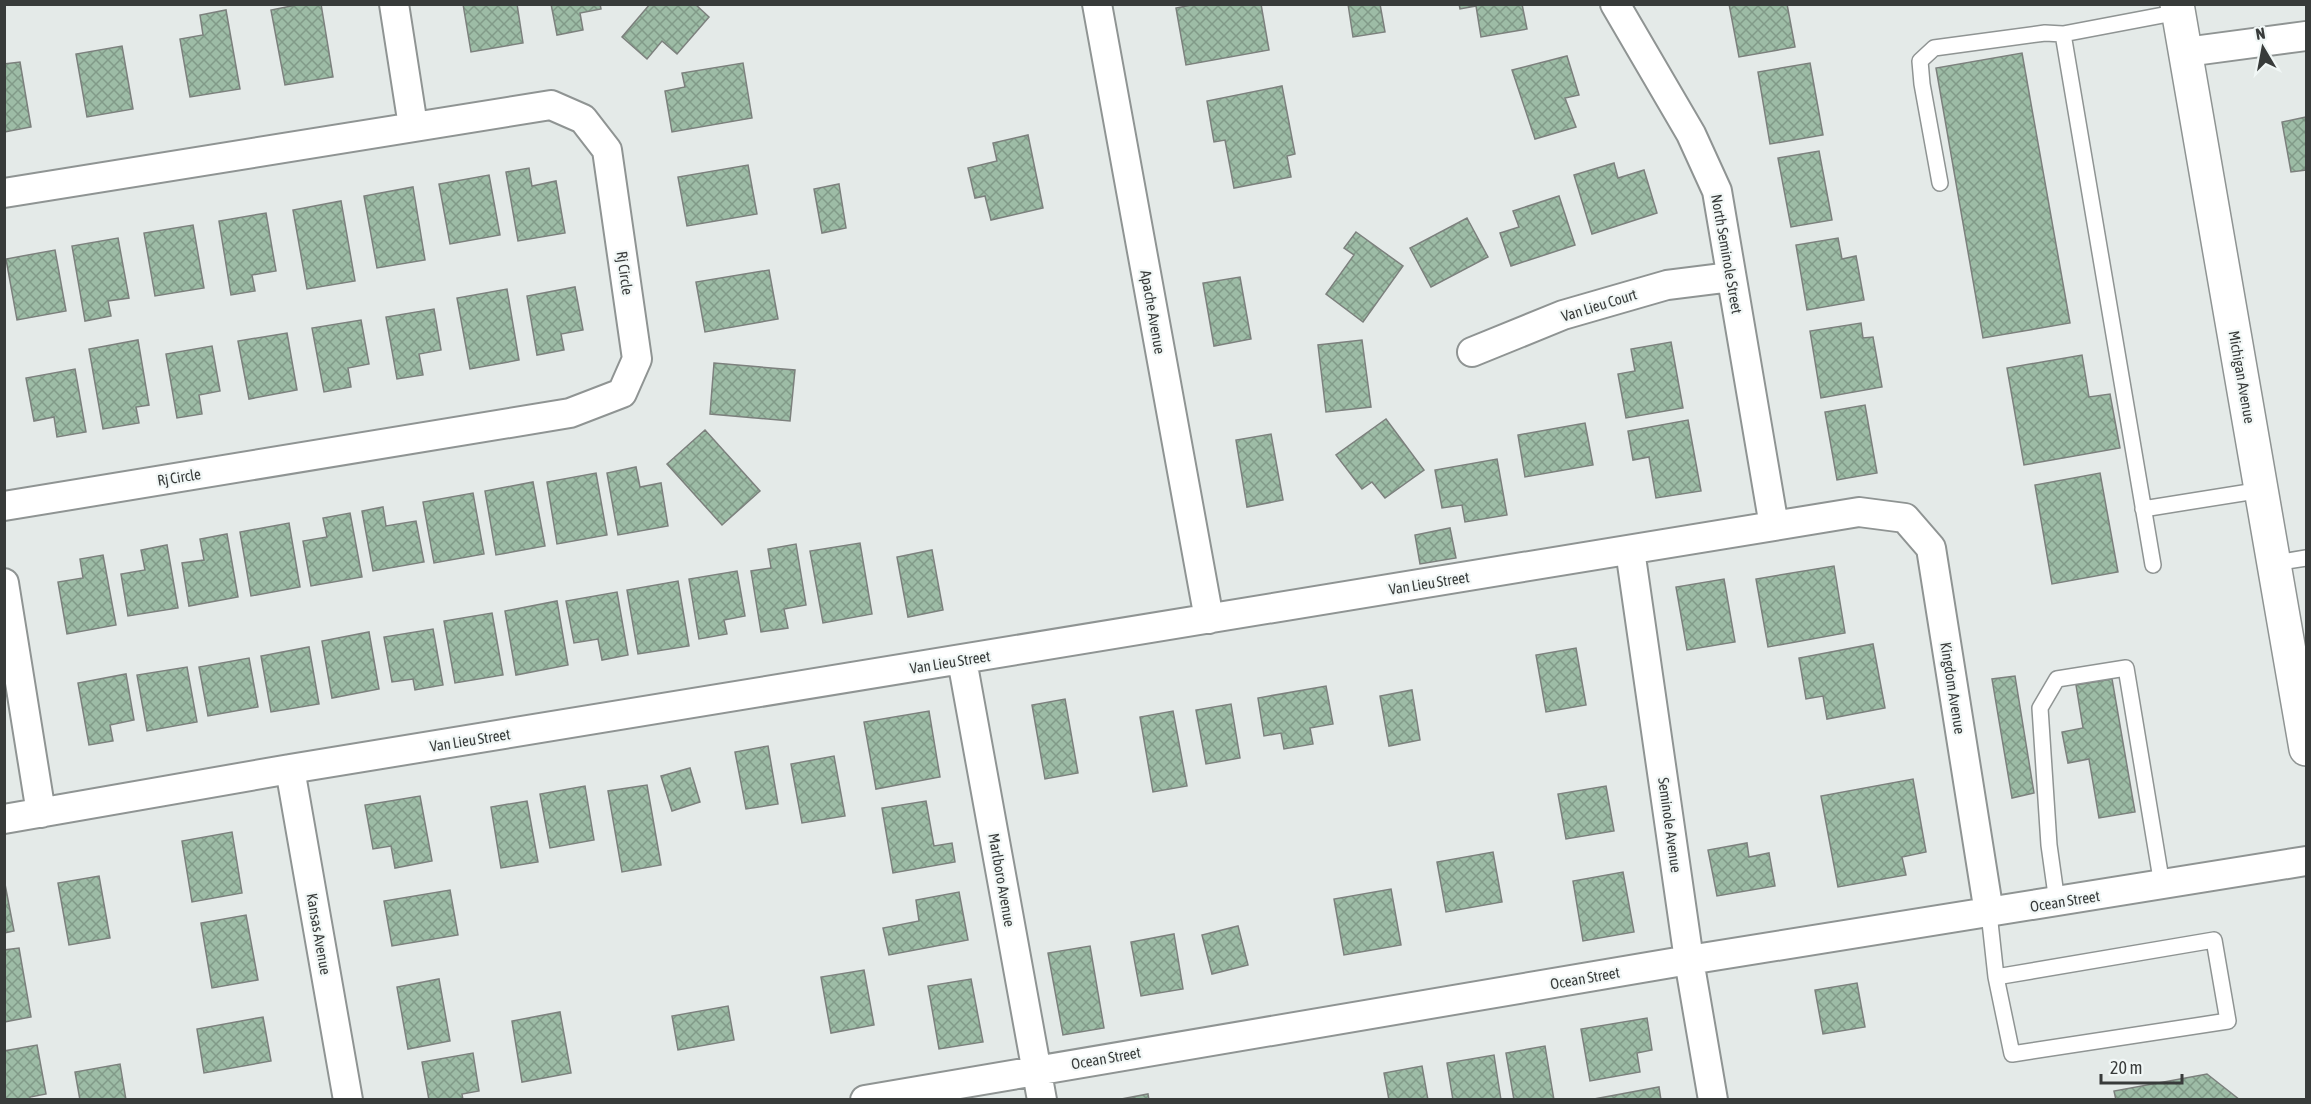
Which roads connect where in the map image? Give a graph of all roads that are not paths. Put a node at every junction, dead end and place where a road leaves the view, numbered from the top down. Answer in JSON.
{"nodes":[{"id":1,"x":394,"y":4,"type":"edge"},
{"id":2,"x":1097,"y":4,"type":"edge"},
{"id":3,"x":1615,"y":4,"type":"edge"},
{"id":4,"x":2178,"y":8,"type":"edge"},
{"id":5,"x":2063,"y":34,"type":"junction"},
{"id":6,"x":2307,"y":36,"type":"edge"},
{"id":7,"x":2186,"y":52,"type":"junction"},
{"id":8,"x":413,"y":126,"type":"junction"},
{"id":9,"x":1940,"y":183,"type":"dead end"},
{"id":10,"x":4,"y":193,"type":"edge"},
{"id":11,"x":1731,"y":277,"type":"junction"},
{"id":12,"x":1472,"y":352,"type":"dead end"},
{"id":13,"x":2262,"y":490,"type":"junction"},
{"id":14,"x":4,"y":506,"type":"edge"},
{"id":15,"x":2143,"y":509,"type":"junction"},
{"id":16,"x":1859,"y":512,"type":"joint"},
{"id":17,"x":1774,"y":526,"type":"junction"},
{"id":18,"x":1630,"y":550,"type":"junction"},
{"id":19,"x":2307,"y":558,"type":"edge"},
{"id":20,"x":2275,"y":563,"type":"junction"},
{"id":21,"x":2153,"y":565,"type":"dead end"},
{"id":22,"x":4,"y":583,"type":"edge"},
{"id":23,"x":1209,"y":619,"type":"junction"},
{"id":24,"x":962,"y":660,"type":"junction"},
{"id":25,"x":2307,"y":749,"type":"edge"},
{"id":26,"x":290,"y":769,"type":"junction"},
{"id":27,"x":41,"y":813,"type":"junction"},
{"id":28,"x":4,"y":819,"type":"edge"},
{"id":29,"x":2307,"y":861,"type":"edge"},
{"id":30,"x":2162,"y":885,"type":"junction"},
{"id":31,"x":2057,"y":902,"type":"junction"},
{"id":32,"x":1989,"y":913,"type":"junction"},
{"id":33,"x":1689,"y":960,"type":"junction"},
{"id":34,"x":1996,"y":977,"type":"junction"},
{"id":35,"x":1037,"y":1070,"type":"junction"},
{"id":36,"x":348,"y":1100,"type":"edge"},
{"id":37,"x":865,"y":1100,"type":"edge"},
{"id":38,"x":1042,"y":1100,"type":"edge"},
{"id":39,"x":1713,"y":1100,"type":"edge"}],
"edges":[{"from":1,"to":8,"type":"street"},
{"from":2,"to":23,"type":"street","name":"Apache Avenue"},
{"from":3,"to":11,"type":"street","name":"North Seminole Street"},
{"from":4,"to":5,"type":"lane"},
{"from":4,"to":7,"type":"main road","name":"Michigan Avenue"},
{"from":5,"to":9,"type":"lane"},
{"from":5,"to":15,"type":"lane"},
{"from":6,"to":7,"type":"street"},
{"from":7,"to":13,"type":"main road","name":"Michigan Avenue"},
{"from":8,"to":10,"type":"street","name":"Rj Circle"},
{"from":8,"to":14,"type":"street","name":"Rj Circle"},
{"from":11,"to":12,"type":"street","name":"Van Lieu Court"},
{"from":11,"to":17,"type":"street","name":"North Seminole Street"},
{"from":13,"to":15,"type":"lane"},
{"from":13,"to":20,"type":"main road","name":"Michigan Avenue"},
{"from":15,"to":21,"type":"lane"},
{"from":16,"to":17,"type":"street","name":"Van Lieu Street"},
{"from":16,"to":32,"type":"street","name":"Kingdom Avenue"},
{"from":17,"to":18,"type":"street","name":"Van Lieu Street"},
{"from":18,"to":23,"type":"street","name":"Van Lieu Street"},
{"from":18,"to":33,"type":"street","name":"Seminole Avenue"},
{"from":19,"to":20,"type":"lane"},
{"from":20,"to":25,"type":"main road","name":"Michigan Avenue"},
{"from":22,"to":27,"type":"street"},
{"from":23,"to":24,"type":"street","name":"Van Lieu Street"},
{"from":24,"to":26,"type":"street","name":"Van Lieu Street"},
{"from":24,"to":35,"type":"street","name":"Marlboro Avenue"},
{"from":26,"to":27,"type":"street","name":"Van Lieu Street"},
{"from":26,"to":36,"type":"street","name":"Kansas Avenue"},
{"from":27,"to":28,"type":"street","name":"Van Lieu Street"},
{"from":29,"to":30,"type":"street","name":"Ocean Street"},
{"from":30,"to":31,"type":"street","name":"Ocean Street"},
{"from":30,"to":31,"type":"lane"},
{"from":31,"to":32,"type":"street","name":"Ocean Street"},
{"from":32,"to":33,"type":"street","name":"Ocean Street"},
{"from":32,"to":34,"type":"lane"},
{"from":33,"to":35,"type":"street","name":"Ocean Street"},
{"from":33,"to":39,"type":"street","name":"Seminole Avenue"},
{"from":34,"to":34,"type":"lane"},
{"from":35,"to":37,"type":"street","name":"Ocean Street"},
{"from":35,"to":38,"type":"street","name":"Marlboro Avenue"}]}
